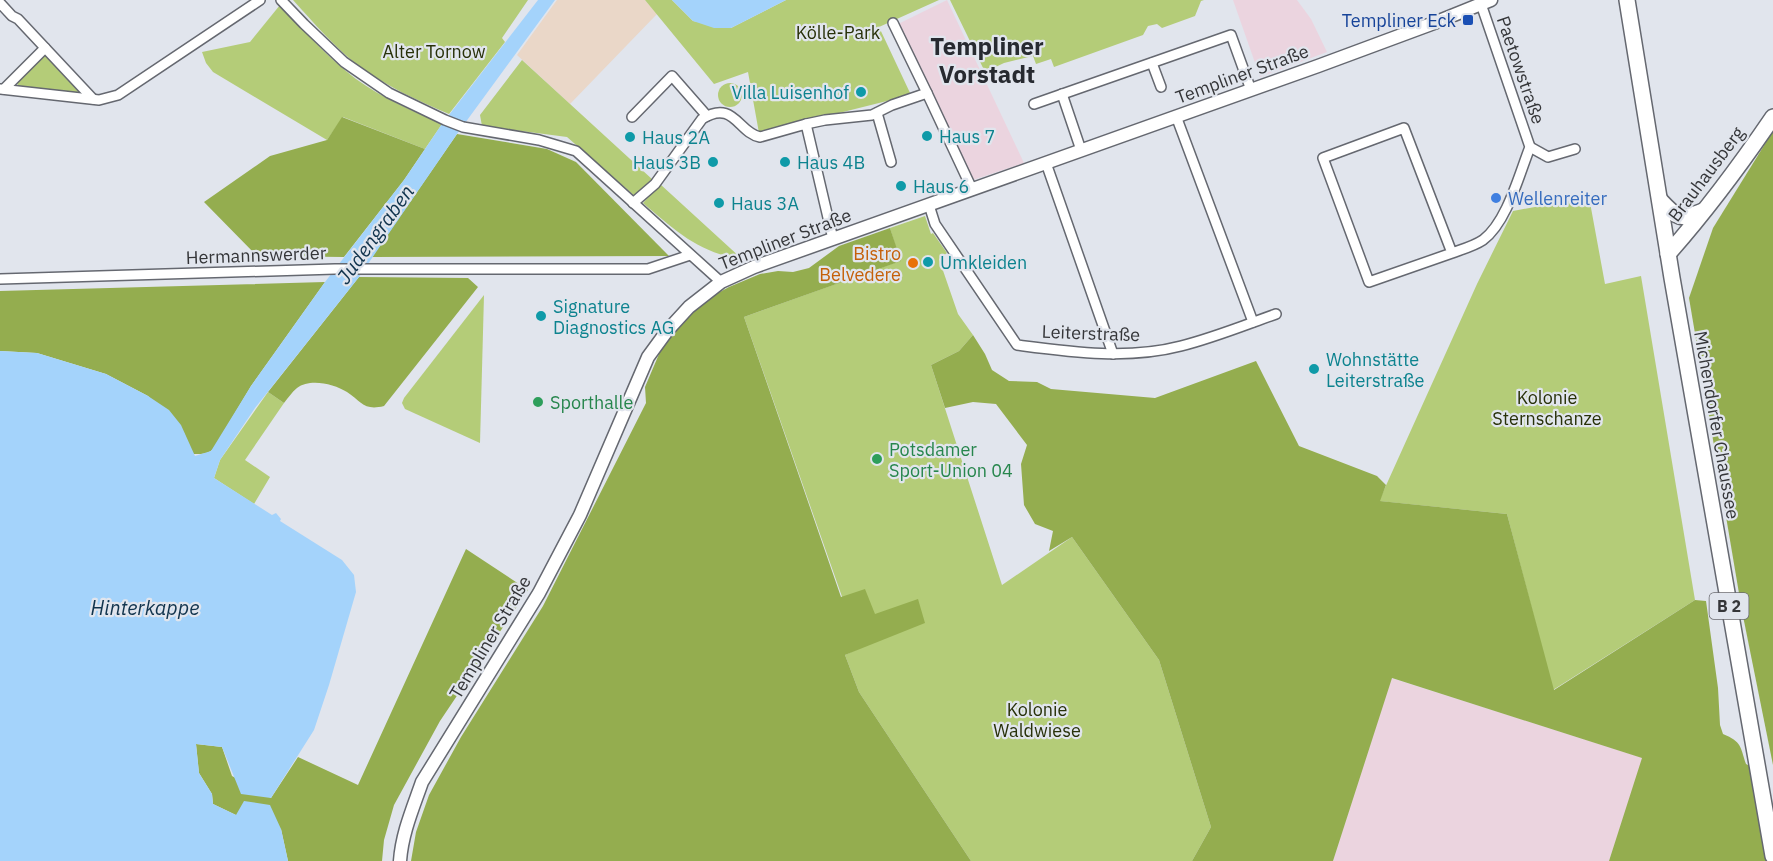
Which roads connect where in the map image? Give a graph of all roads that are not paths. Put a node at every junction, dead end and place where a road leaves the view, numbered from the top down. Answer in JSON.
{"nodes":[{"id":1,"x":260,"y":0,"type":"edge"},
{"id":2,"x":281,"y":0,"type":"edge"},
{"id":3,"x":1627,"y":0,"type":"edge"},
{"id":4,"x":1486,"y":2,"type":"edge"},
{"id":5,"x":0,"y":3,"type":"edge"},
{"id":6,"x":892,"y":23,"type":"dead end"},
{"id":7,"x":45,"y":48,"type":"junction"},
{"id":8,"x":1152,"y":63,"type":"junction"},
{"id":9,"x":1161,"y":87,"type":"dead end"},
{"id":10,"x":2,"y":89,"type":"edge"},
{"id":11,"x":1251,"y":90,"type":"junction"},
{"id":12,"x":927,"y":93,"type":"junction"},
{"id":13,"x":1062,"y":94,"type":"junction"},
{"id":14,"x":93,"y":99,"type":"junction"},
{"id":15,"x":1034,"y":104,"type":"dead end"},
{"id":16,"x":877,"y":113,"type":"junction"},
{"id":17,"x":707,"y":116,"type":"junction"},
{"id":18,"x":1176,"y":116,"type":"junction"},
{"id":19,"x":632,"y":117,"type":"dead end"},
{"id":20,"x":1773,"y":117,"type":"edge"},
{"id":21,"x":806,"y":124,"type":"junction"},
{"id":22,"x":1530,"y":147,"type":"junction"},
{"id":23,"x":1575,"y":149,"type":"dead end"},
{"id":24,"x":1081,"y":150,"type":"junction"},
{"id":25,"x":891,"y":162,"type":"dead end"},
{"id":26,"x":1046,"y":163,"type":"junction"},
{"id":27,"x":972,"y":189,"type":"junction"},
{"id":28,"x":1660,"y":200,"type":"junction"},
{"id":29,"x":633,"y":203,"type":"junction"},
{"id":30,"x":929,"y":205,"type":"junction"},
{"id":31,"x":1703,"y":211,"type":"junction"},
{"id":32,"x":833,"y":239,"type":"junction"},
{"id":33,"x":1452,"y":253,"type":"junction"},
{"id":34,"x":1668,"y":254,"type":"junction"},
{"id":35,"x":690,"y":255,"type":"junction"},
{"id":36,"x":0,"y":279,"type":"edge"},
{"id":37,"x":721,"y":282,"type":"junction"},
{"id":38,"x":1276,"y":314,"type":"dead end"},
{"id":39,"x":1254,"y":322,"type":"junction"},
{"id":40,"x":1113,"y":354,"type":"junction"},
{"id":41,"x":1773,"y":856,"type":"edge"},
{"id":42,"x":400,"y":861,"type":"edge"}],
"edges":[{"from":1,"to":14,"type":"street"},
{"from":2,"to":29,"type":"street"},
{"from":3,"to":28,"type":"main road","name":"Michendorfer Chaussee","number":"B 2"},
{"from":4,"to":11,"type":"street","name":"Templiner Straße"},
{"from":4,"to":22,"type":"street","name":"Paetowstraße"},
{"from":5,"to":7,"type":"street"},
{"from":6,"to":12,"type":"street"},
{"from":7,"to":10,"type":"street"},
{"from":7,"to":14,"type":"street"},
{"from":8,"to":9,"type":"street"},
{"from":8,"to":11,"type":"street"},
{"from":8,"to":13,"type":"street"},
{"from":10,"to":14,"type":"street"},
{"from":11,"to":18,"type":"street","name":"Templiner Straße"},
{"from":12,"to":16,"type":"street"},
{"from":12,"to":27,"type":"street"},
{"from":13,"to":15,"type":"street"},
{"from":13,"to":24,"type":"street"},
{"from":16,"to":21,"type":"street"},
{"from":16,"to":25,"type":"street"},
{"from":17,"to":19,"type":"street"},
{"from":17,"to":21,"type":"street"},
{"from":17,"to":29,"type":"street"},
{"from":18,"to":24,"type":"street","name":"Templiner Straße"},
{"from":18,"to":39,"type":"street"},
{"from":20,"to":31,"type":"main road","name":"Brauhausberg"},
{"from":21,"to":32,"type":"street"},
{"from":22,"to":23,"type":"street","name":"Paetowstraße"},
{"from":22,"to":33,"type":"street","name":"Paetowstraße"},
{"from":24,"to":26,"type":"street","name":"Templiner Straße"},
{"from":26,"to":27,"type":"street","name":"Templiner Straße"},
{"from":26,"to":40,"type":"street"},
{"from":27,"to":30,"type":"street","name":"Templiner Straße"},
{"from":28,"to":31,"type":"main road"},
{"from":28,"to":34,"type":"main road","name":"Michendorfer Chaussee","number":"B 2"},
{"from":29,"to":35,"type":"street"},
{"from":30,"to":32,"type":"street","name":"Templiner Straße"},
{"from":30,"to":40,"type":"street","name":"Leiterstraße"},
{"from":31,"to":34,"type":"main road","name":"Brauhausberg"},
{"from":32,"to":37,"type":"street","name":"Templiner Straße"},
{"from":33,"to":33,"type":"street","name":"Paetowstraße"},
{"from":34,"to":41,"type":"main road","name":"Michendorfer Chaussee","number":"B 2"},
{"from":35,"to":36,"type":"street","name":"Hermannswerder"},
{"from":35,"to":37,"type":"street"},
{"from":37,"to":42,"type":"street","name":"Templiner Straße"},
{"from":38,"to":39,"type":"street","name":"Leiterstraße"},
{"from":39,"to":40,"type":"street","name":"Leiterstraße"}]}
